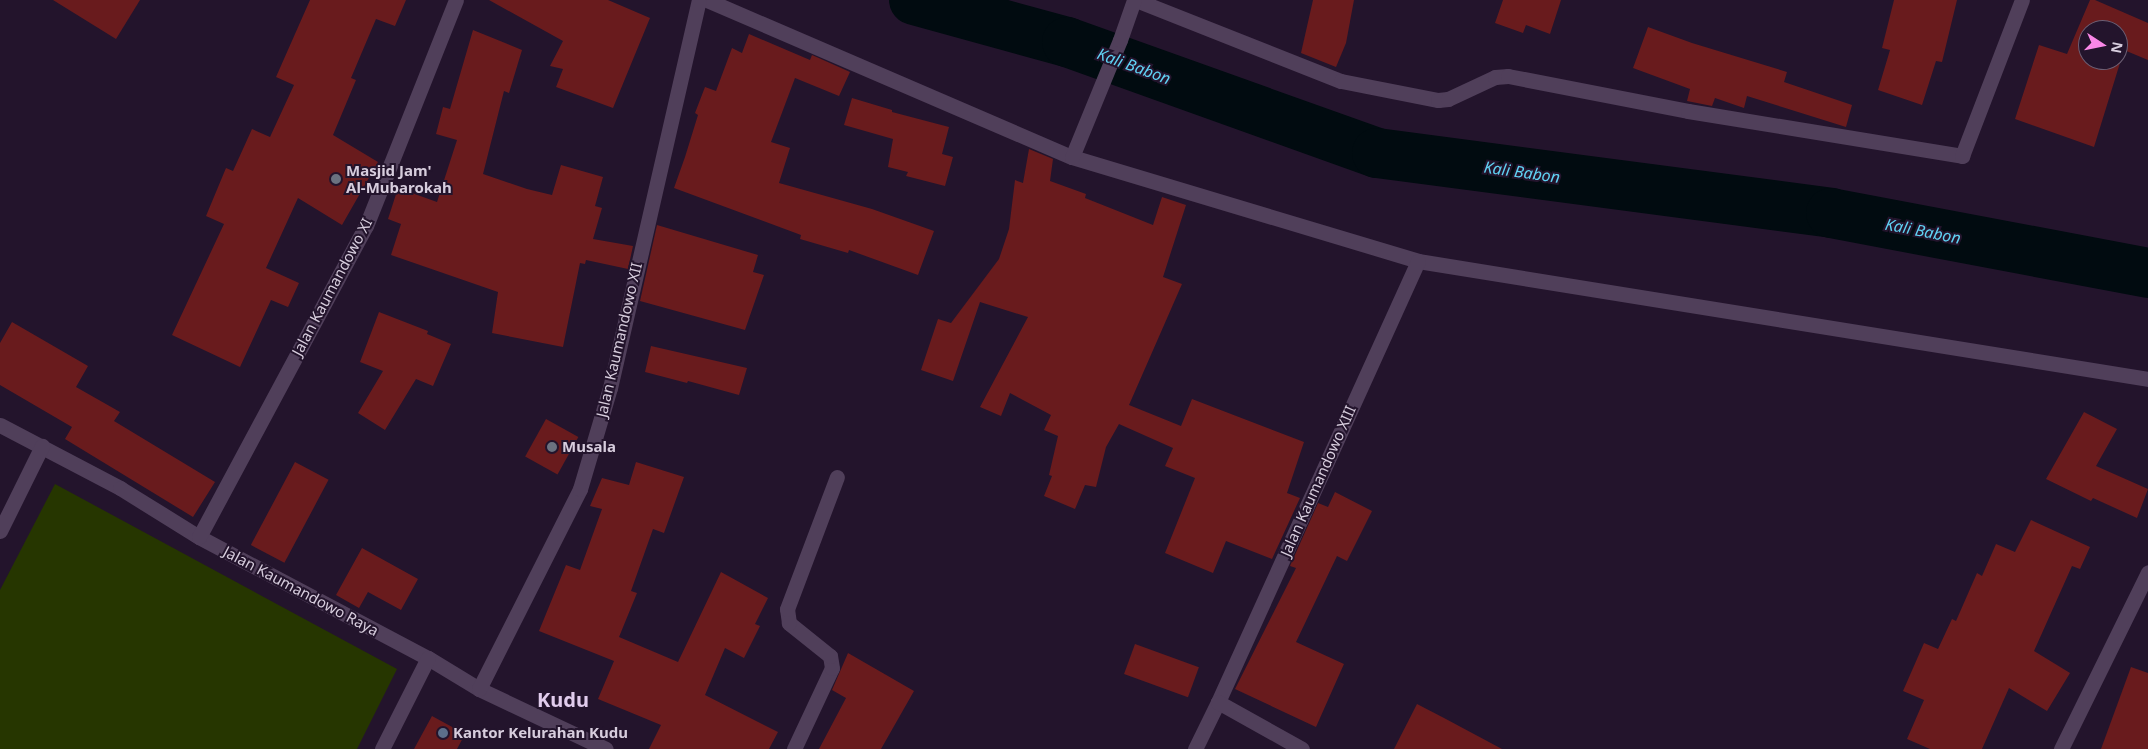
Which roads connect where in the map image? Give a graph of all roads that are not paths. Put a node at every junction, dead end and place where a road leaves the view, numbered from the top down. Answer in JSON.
{"nodes":[{"id":1,"x":456,"y":0,"type":"edge"},
{"id":2,"x":699,"y":0,"type":"edge"},
{"id":3,"x":707,"y":0,"type":"edge"},
{"id":4,"x":1135,"y":0,"type":"edge"},
{"id":5,"x":2022,"y":0,"type":"edge"},
{"id":6,"x":1074,"y":153,"type":"junction"},
{"id":7,"x":1418,"y":261,"type":"junction"},
{"id":8,"x":2148,"y":379,"type":"edge"},
{"id":9,"x":0,"y":425,"type":"edge"},
{"id":10,"x":42,"y":446,"type":"junction"},
{"id":11,"x":837,"y":476,"type":"dead end"},
{"id":12,"x":0,"y":531,"type":"edge"},
{"id":13,"x":199,"y":537,"type":"junction"},
{"id":14,"x":2148,"y":572,"type":"edge"},
{"id":15,"x":428,"y":658,"type":"junction"},
{"id":16,"x":479,"y":689,"type":"junction"},
{"id":17,"x":1218,"y":702,"type":"junction"},
{"id":18,"x":600,"y":748,"type":"edge"},
{"id":19,"x":382,"y":749,"type":"edge"},
{"id":20,"x":794,"y":749,"type":"edge"},
{"id":21,"x":1195,"y":749,"type":"edge"},
{"id":22,"x":1302,"y":749,"type":"edge"},
{"id":23,"x":2062,"y":749,"type":"edge"}],
"edges":[{"from":1,"to":13,"type":"street","name":"Jalan Kaumandowo XI"},
{"from":2,"to":16,"type":"street","name":"Jalan Kaumandowo XII"},
{"from":3,"to":6,"type":"street"},
{"from":4,"to":5,"type":"street"},
{"from":4,"to":6,"type":"street"},
{"from":6,"to":7,"type":"street"},
{"from":7,"to":8,"type":"street"},
{"from":7,"to":17,"type":"street","name":"Jalan Kaumandowo XIII"},
{"from":9,"to":10,"type":"street","name":"Jalan Kaumandowo Raya"},
{"from":10,"to":12,"type":"street"},
{"from":10,"to":13,"type":"street","name":"Jalan Kaumandowo Raya"},
{"from":11,"to":20,"type":"street"},
{"from":13,"to":15,"type":"street","name":"Jalan Kaumandowo Raya"},
{"from":14,"to":23,"type":"street"},
{"from":15,"to":16,"type":"street","name":"Jalan Kaumandowo Raya"},
{"from":15,"to":19,"type":"street"},
{"from":16,"to":18,"type":"street","name":"Jalan Kaumandowo Raya"},
{"from":17,"to":21,"type":"street"},
{"from":17,"to":22,"type":"street"}]}
